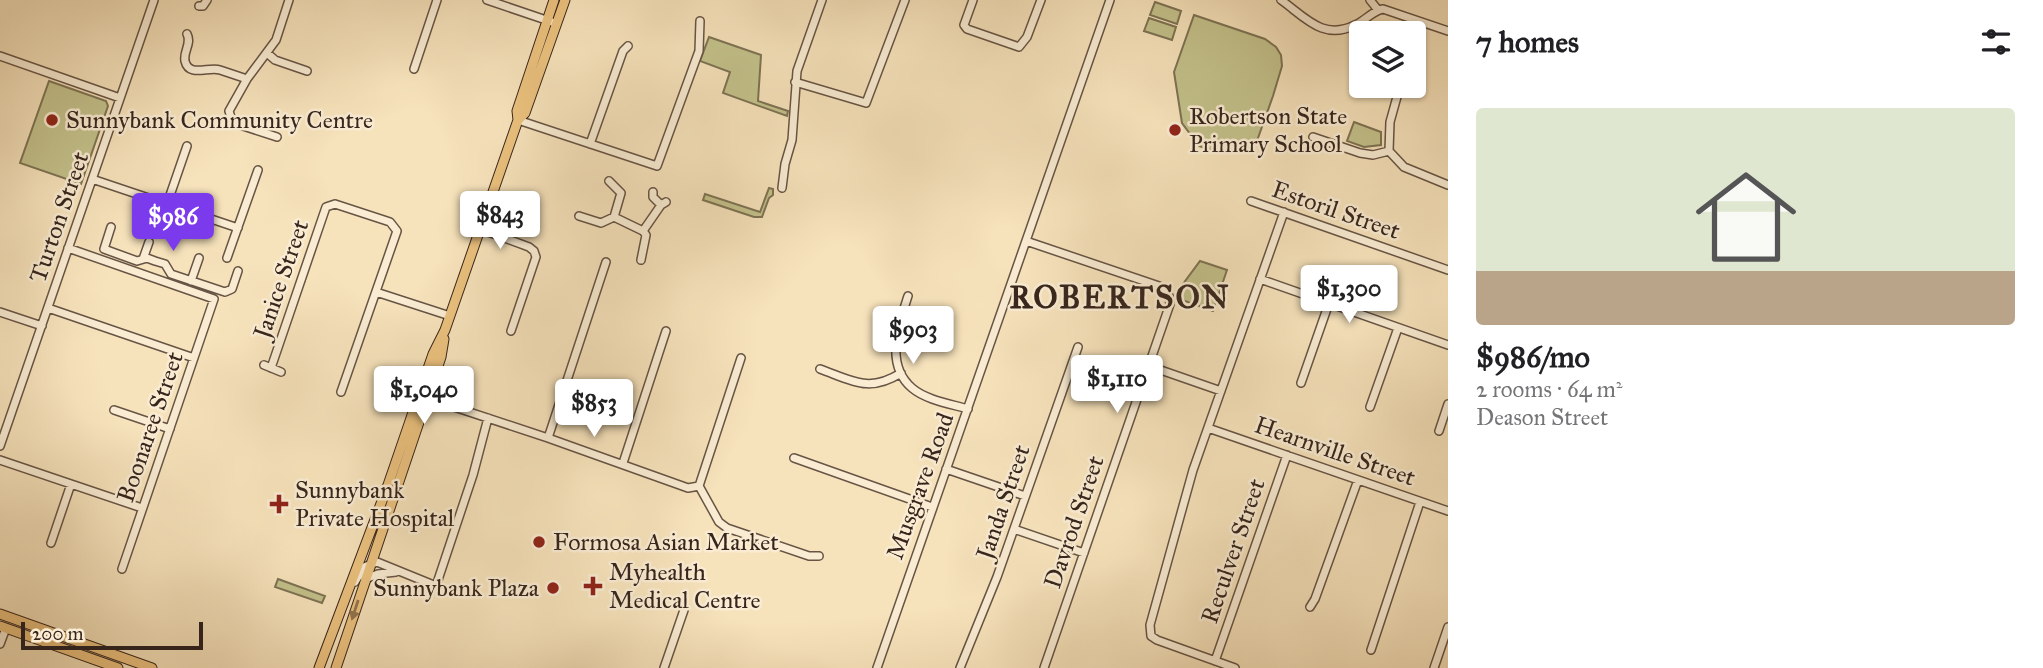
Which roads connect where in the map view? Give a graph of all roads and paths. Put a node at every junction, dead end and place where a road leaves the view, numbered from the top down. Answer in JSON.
{"nodes":[{"id":1,"x":154,"y":0,"type":"edge"},
{"id":2,"x":207,"y":0,"type":"edge"},
{"id":3,"x":289,"y":0,"type":"edge"},
{"id":4,"x":436,"y":0,"type":"edge"},
{"id":5,"x":487,"y":0,"type":"edge"},
{"id":6,"x":554,"y":0,"type":"edge"},
{"id":7,"x":565,"y":0,"type":"edge"},
{"id":8,"x":822,"y":0,"type":"edge"},
{"id":9,"x":905,"y":0,"type":"edge"},
{"id":10,"x":973,"y":0,"type":"edge"},
{"id":11,"x":1041,"y":0,"type":"edge"},
{"id":12,"x":1110,"y":0,"type":"edge"},
{"id":13,"x":1281,"y":0,"type":"edge"},
{"id":14,"x":1370,"y":0,"type":"edge"},
{"id":15,"x":199,"y":6,"type":"dead end"},
{"id":16,"x":1378,"y":10,"type":"junction"},
{"id":17,"x":700,"y":21,"type":"dead end"},
{"id":18,"x":552,"y":22,"type":"junction"},
{"id":19,"x":1448,"y":31,"type":"edge"},
{"id":20,"x":187,"y":34,"type":"dead end"},
{"id":21,"x":628,"y":46,"type":"dead end"},
{"id":22,"x":267,"y":53,"type":"junction"},
{"id":23,"x":0,"y":56,"type":"edge"},
{"id":24,"x":414,"y":69,"type":"dead end"},
{"id":25,"x":307,"y":71,"type":"dead end"},
{"id":26,"x":247,"y":79,"type":"junction"},
{"id":27,"x":795,"y":82,"type":"junction"},
{"id":28,"x":120,"y":97,"type":"junction"},
{"id":29,"x":1397,"y":98,"type":"edge"},
{"id":30,"x":518,"y":120,"type":"junction"},
{"id":31,"x":276,"y":137,"type":"dead end"},
{"id":32,"x":1313,"y":137,"type":"dead end"},
{"id":33,"x":590,"y":144,"type":"junction"},
{"id":34,"x":187,"y":146,"type":"dead end"},
{"id":35,"x":1389,"y":151,"type":"junction"},
{"id":36,"x":258,"y":170,"type":"dead end"},
{"id":37,"x":93,"y":179,"type":"junction"},
{"id":38,"x":608,"y":181,"type":"dead end"},
{"id":39,"x":1448,"y":185,"type":"edge"},
{"id":40,"x":782,"y":188,"type":"dead end"},
{"id":41,"x":653,"y":192,"type":"dead end"},
{"id":42,"x":1251,"y":201,"type":"dead end"},
{"id":43,"x":167,"y":204,"type":"junction"},
{"id":44,"x":1284,"y":212,"type":"junction"},
{"id":45,"x":579,"y":216,"type":"dead end"},
{"id":46,"x":614,"y":217,"type":"junction"},
{"id":47,"x":111,"y":227,"type":"dead end"},
{"id":48,"x":238,"y":228,"type":"junction"},
{"id":49,"x":480,"y":229,"type":"junction"},
{"id":50,"x":643,"y":231,"type":"junction"},
{"id":51,"x":1026,"y":241,"type":"junction"},
{"id":52,"x":149,"y":242,"type":"dead end"},
{"id":53,"x":68,"y":248,"type":"junction"},
{"id":54,"x":199,"y":258,"type":"dead end"},
{"id":55,"x":228,"y":258,"type":"dead end"},
{"id":56,"x":143,"y":259,"type":"junction"},
{"id":57,"x":641,"y":260,"type":"dead end"},
{"id":58,"x":606,"y":262,"type":"dead end"},
{"id":59,"x":1448,"y":270,"type":"edge"},
{"id":60,"x":238,"y":271,"type":"dead end"},
{"id":61,"x":1260,"y":279,"type":"junction"},
{"id":62,"x":191,"y":281,"type":"junction"},
{"id":63,"x":376,"y":292,"type":"junction"},
{"id":64,"x":908,"y":296,"type":"dead end"},
{"id":65,"x":1329,"y":303,"type":"junction"},
{"id":66,"x":48,"y":308,"type":"junction"},
{"id":67,"x":0,"y":312,"type":"edge"},
{"id":68,"x":450,"y":316,"type":"junction"},
{"id":69,"x":41,"y":326,"type":"junction"},
{"id":70,"x":1398,"y":328,"type":"junction"},
{"id":71,"x":511,"y":331,"type":"dead end"},
{"id":72,"x":666,"y":331,"type":"dead end"},
{"id":73,"x":1448,"y":345,"type":"edge"},
{"id":74,"x":1079,"y":347,"type":"dead end"},
{"id":75,"x":194,"y":358,"type":"junction"},
{"id":76,"x":741,"y":358,"type":"dead end"},
{"id":77,"x":1149,"y":366,"type":"junction"},
{"id":78,"x":820,"y":369,"type":"dead end"},
{"id":79,"x":281,"y":372,"type":"dead end"},
{"id":80,"x":901,"y":373,"type":"junction"},
{"id":81,"x":1301,"y":383,"type":"dead end"},
{"id":82,"x":1221,"y":390,"type":"junction"},
{"id":83,"x":341,"y":391,"type":"dead end"},
{"id":84,"x":423,"y":396,"type":"junction"},
{"id":85,"x":1448,"y":404,"type":"edge"},
{"id":86,"x":1370,"y":407,"type":"dead end"},
{"id":87,"x":114,"y":410,"type":"dead end"},
{"id":88,"x":968,"y":410,"type":"junction"},
{"id":89,"x":488,"y":418,"type":"junction"},
{"id":90,"x":1209,"y":428,"type":"junction"},
{"id":91,"x":170,"y":429,"type":"junction"},
{"id":92,"x":1439,"y":430,"type":"dead end"},
{"id":93,"x":548,"y":438,"type":"junction"},
{"id":94,"x":0,"y":446,"type":"edge"},
{"id":95,"x":1287,"y":455,"type":"junction"},
{"id":96,"x":794,"y":458,"type":"dead end"},
{"id":97,"x":0,"y":460,"type":"edge"},
{"id":98,"x":623,"y":463,"type":"junction"},
{"id":99,"x":946,"y":469,"type":"junction"},
{"id":100,"x":1358,"y":480,"type":"junction"},
{"id":101,"x":71,"y":484,"type":"junction"},
{"id":102,"x":699,"y":486,"type":"junction"},
{"id":103,"x":1025,"y":496,"type":"junction"},
{"id":104,"x":1420,"y":502,"type":"junction"},
{"id":105,"x":142,"y":508,"type":"junction"},
{"id":106,"x":932,"y":508,"type":"junction"},
{"id":107,"x":1448,"y":511,"type":"edge"},
{"id":108,"x":1014,"y":529,"type":"junction"},
{"id":109,"x":51,"y":543,"type":"dead end"},
{"id":110,"x":1084,"y":554,"type":"junction"},
{"id":111,"x":819,"y":556,"type":"dead end"},
{"id":112,"x":370,"y":563,"type":"junction"},
{"id":113,"x":122,"y":569,"type":"dead end"},
{"id":114,"x":397,"y":572,"type":"junction"},
{"id":115,"x":365,"y":579,"type":"junction"},
{"id":116,"x":349,"y":586,"type":"junction"},
{"id":117,"x":1310,"y":607,"type":"dead end"},
{"id":118,"x":684,"y":610,"type":"dead end"},
{"id":119,"x":0,"y":614,"type":"edge"},
{"id":120,"x":3,"y":627,"type":"edge"},
{"id":121,"x":1448,"y":627,"type":"edge"},
{"id":122,"x":0,"y":644,"type":"edge"},
{"id":123,"x":1371,"y":650,"type":"dead end"},
{"id":124,"x":1215,"y":661,"type":"junction"},
{"id":125,"x":132,"y":664,"type":"edge"},
{"id":126,"x":118,"y":668,"type":"edge"},
{"id":127,"x":152,"y":668,"type":"edge"},
{"id":128,"x":319,"y":668,"type":"edge"},
{"id":129,"x":336,"y":668,"type":"edge"},
{"id":130,"x":664,"y":668,"type":"edge"},
{"id":131,"x":877,"y":668,"type":"edge"},
{"id":132,"x":960,"y":668,"type":"edge"},
{"id":133,"x":1044,"y":668,"type":"edge"},
{"id":134,"x":1236,"y":668,"type":"edge"},
{"id":135,"x":1434,"y":668,"type":"edge"}],
"edges":[{"from":1,"to":28,"type":"street","name":"Turton Street"},
{"from":2,"to":15,"type":"street"},
{"from":3,"to":22,"type":"street"},
{"from":4,"to":24,"type":"street"},
{"from":5,"to":18,"type":"street"},
{"from":6,"to":18,"type":"main road"},
{"from":7,"to":18,"type":"main road"},
{"from":8,"to":27,"type":"street"},
{"from":9,"to":27,"type":"street"},
{"from":10,"to":11,"type":"street"},
{"from":12,"to":51,"type":"street","name":"Musgrave Road"},
{"from":13,"to":16,"type":"street"},
{"from":14,"to":16,"type":"street"},
{"from":16,"to":19,"type":"street"},
{"from":17,"to":33,"type":"street"},
{"from":18,"to":30,"type":"main road"},
{"from":20,"to":26,"type":"street"},
{"from":21,"to":33,"type":"street"},
{"from":22,"to":25,"type":"street"},
{"from":22,"to":26,"type":"street"},
{"from":23,"to":28,"type":"street"},
{"from":26,"to":31,"type":"street"},
{"from":27,"to":40,"type":"street"},
{"from":28,"to":37,"type":"street","name":"Turton Street"},
{"from":29,"to":35,"type":"street"},
{"from":30,"to":33,"type":"street"},
{"from":30,"to":49,"type":"main road"},
{"from":32,"to":35,"type":"street"},
{"from":34,"to":43,"type":"street"},
{"from":35,"to":39,"type":"street"},
{"from":36,"to":48,"type":"street"},
{"from":37,"to":43,"type":"street"},
{"from":37,"to":53,"type":"street","name":"Turton Street"},
{"from":38,"to":46,"type":"street"},
{"from":41,"to":50,"type":"street"},
{"from":42,"to":44,"type":"street","name":"Estoril Street"},
{"from":43,"to":48,"type":"street"},
{"from":44,"to":59,"type":"street","name":"Estoril Street"},
{"from":44,"to":61,"type":"street"},
{"from":45,"to":46,"type":"street"},
{"from":46,"to":50,"type":"street"},
{"from":47,"to":56,"type":"street"},
{"from":48,"to":55,"type":"street"},
{"from":49,"to":68,"type":"main road"},
{"from":49,"to":71,"type":"street"},
{"from":50,"to":57,"type":"street"},
{"from":51,"to":77,"type":"street","name":"Davrod Street"},
{"from":51,"to":88,"type":"street","name":"Musgrave Road"},
{"from":52,"to":56,"type":"street"},
{"from":53,"to":66,"type":"street","name":"Turton Street"},
{"from":53,"to":75,"type":"street","name":"Boonaree Street"},
{"from":54,"to":62,"type":"street"},
{"from":56,"to":62,"type":"street"},
{"from":58,"to":93,"type":"street"},
{"from":60,"to":62,"type":"street"},
{"from":61,"to":65,"type":"street"},
{"from":61,"to":82,"type":"street"},
{"from":63,"to":68,"type":"street"},
{"from":63,"to":79,"type":"street","name":"Janice Street"},
{"from":63,"to":83,"type":"street"},
{"from":64,"to":80,"type":"street"},
{"from":65,"to":70,"type":"street"},
{"from":65,"to":81,"type":"street"},
{"from":66,"to":69,"type":"street","name":"Turton Street"},
{"from":66,"to":75,"type":"street"},
{"from":67,"to":69,"type":"street"},
{"from":68,"to":84,"type":"main road"},
{"from":69,"to":94,"type":"street","name":"Turton Street"},
{"from":70,"to":73,"type":"street"},
{"from":70,"to":86,"type":"street"},
{"from":72,"to":98,"type":"street"},
{"from":74,"to":103,"type":"street","name":"Janda Street"},
{"from":75,"to":91,"type":"street","name":"Boonaree Street"},
{"from":76,"to":102,"type":"street"},
{"from":77,"to":82,"type":"street"},
{"from":77,"to":110,"type":"street","name":"Davrod Street"},
{"from":78,"to":80,"type":"street"},
{"from":80,"to":88,"type":"street"},
{"from":82,"to":90,"type":"street"},
{"from":84,"to":89,"type":"street"},
{"from":84,"to":112,"type":"main road"},
{"from":84,"to":116,"type":"main road"},
{"from":85,"to":92,"type":"street"},
{"from":87,"to":91,"type":"street"},
{"from":88,"to":99,"type":"street","name":"Musgrave Road"},
{"from":89,"to":93,"type":"street"},
{"from":89,"to":114,"type":"street"},
{"from":90,"to":95,"type":"street","name":"Hearnville Street"},
{"from":90,"to":124,"type":"street"},
{"from":91,"to":105,"type":"street","name":"Boonaree Street"},
{"from":93,"to":98,"type":"street"},
{"from":95,"to":100,"type":"street","name":"Hearnville Street"},
{"from":95,"to":124,"type":"street","name":"Reculver Street"},
{"from":96,"to":106,"type":"street"},
{"from":97,"to":101,"type":"street"},
{"from":98,"to":102,"type":"street"},
{"from":99,"to":103,"type":"street"},
{"from":99,"to":106,"type":"street","name":"Musgrave Road"},
{"from":100,"to":104,"type":"street","name":"Hearnville Street"},
{"from":100,"to":117,"type":"street"},
{"from":101,"to":105,"type":"street"},
{"from":101,"to":109,"type":"street"},
{"from":102,"to":111,"type":"street"},
{"from":103,"to":108,"type":"street","name":"Janda Street"},
{"from":104,"to":107,"type":"street","name":"Hearnville Street"},
{"from":104,"to":123,"type":"street"},
{"from":105,"to":113,"type":"street","name":"Boonaree Street"},
{"from":106,"to":131,"type":"street","name":"Musgrave Road"},
{"from":108,"to":110,"type":"street"},
{"from":108,"to":132,"type":"street","name":"Janda Street"},
{"from":110,"to":133,"type":"street","name":"Davrod Street"},
{"from":112,"to":114,"type":"street"},
{"from":112,"to":115,"type":"main road"},
{"from":112,"to":116,"type":"street"},
{"from":114,"to":115,"type":"street"},
{"from":115,"to":129,"type":"main road","one_way":true},
{"from":116,"to":128,"type":"main road"},
{"from":118,"to":130,"type":"street"},
{"from":119,"to":125,"type":"main road"},
{"from":120,"to":122,"type":"street"},
{"from":120,"to":126,"type":"main road"},
{"from":121,"to":135,"type":"street"},
{"from":124,"to":134,"type":"street"},
{"from":125,"to":127,"type":"main road"}]}
